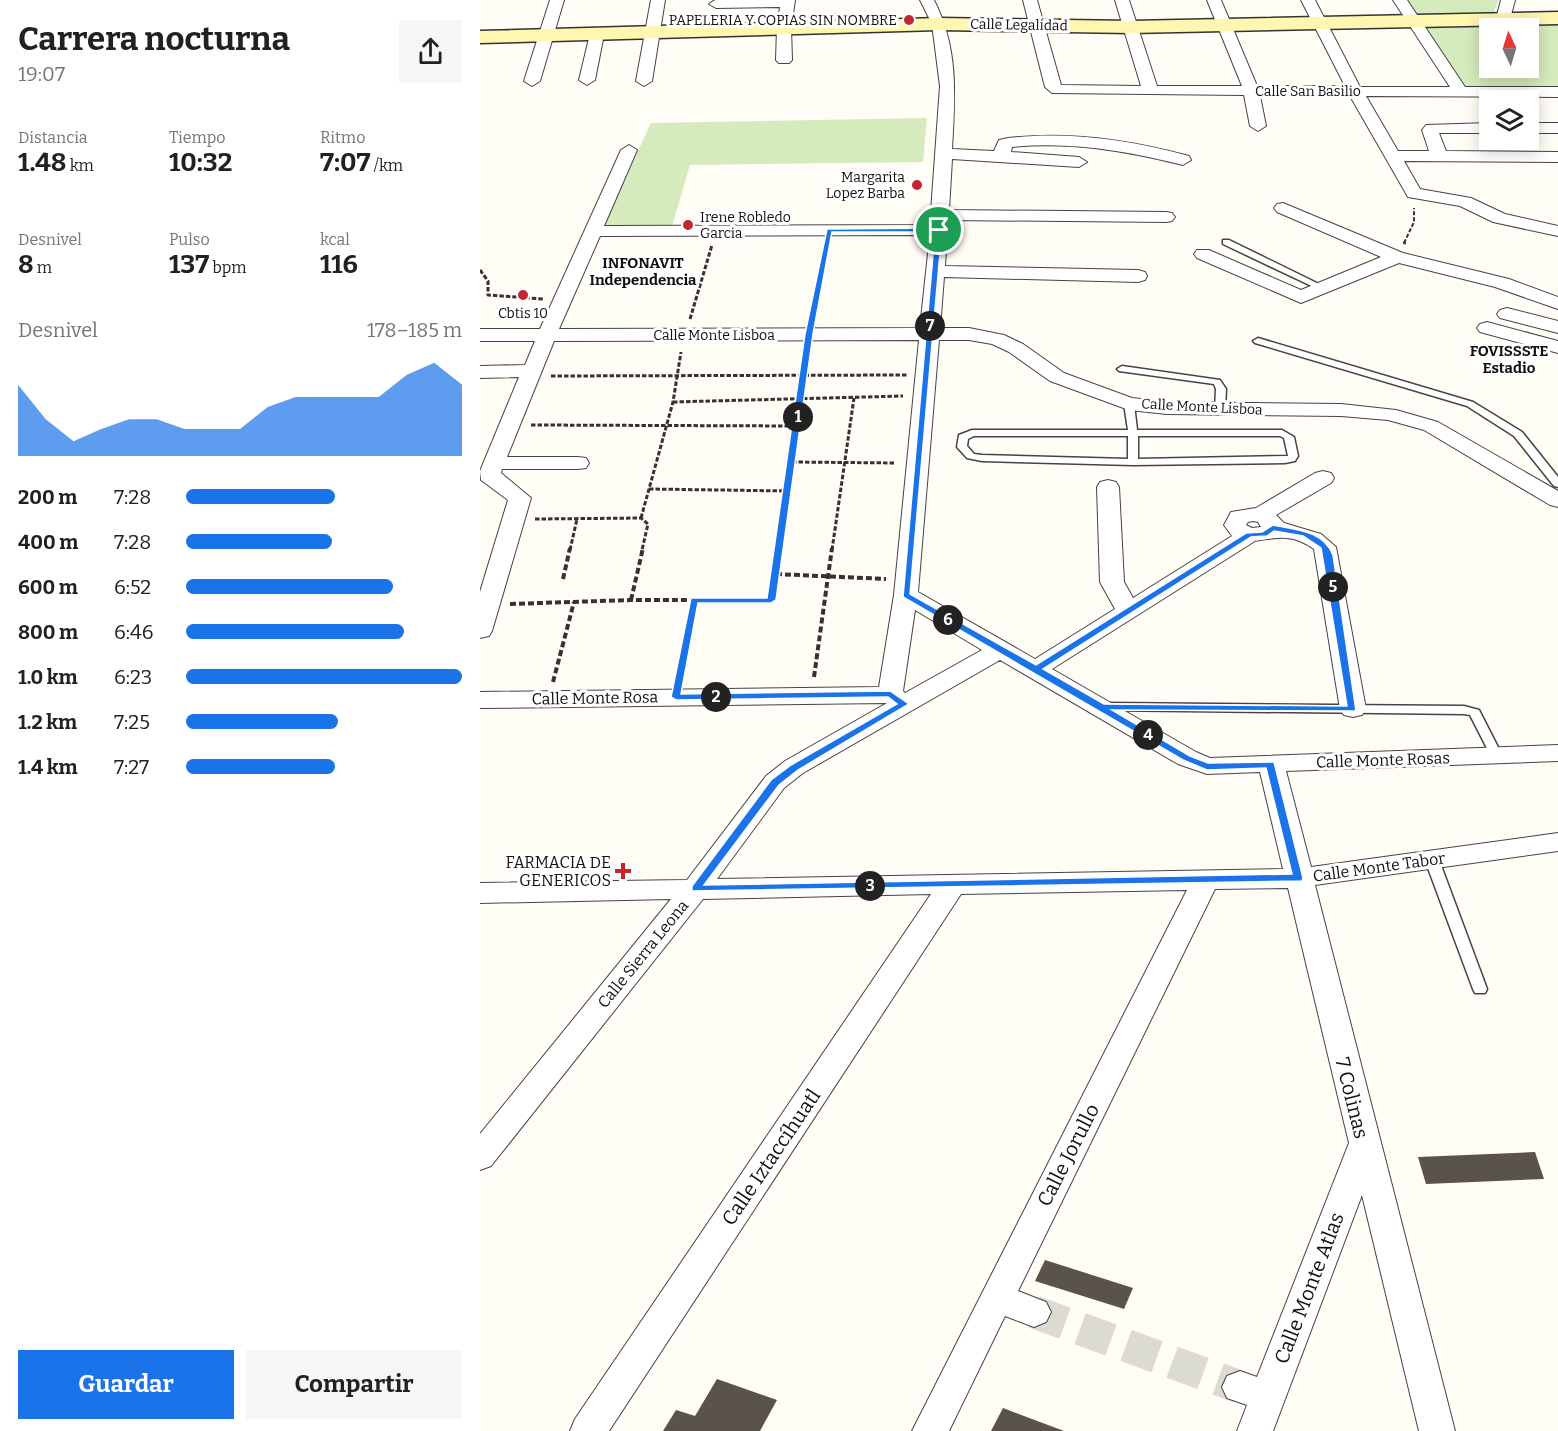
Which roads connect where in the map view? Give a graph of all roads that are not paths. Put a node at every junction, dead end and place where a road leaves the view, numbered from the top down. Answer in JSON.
{"nodes":[{"id":1,"x":556,"y":0,"type":"edge"},
{"id":2,"x":658,"y":0,"type":"edge"},
{"id":3,"x":927,"y":0,"type":"edge"},
{"id":4,"x":1030,"y":0,"type":"edge"},
{"id":5,"x":1122,"y":0,"type":"edge"},
{"id":6,"x":1214,"y":0,"type":"edge"},
{"id":7,"x":1308,"y":0,"type":"edge"},
{"id":8,"x":1400,"y":0,"type":"edge"},
{"id":9,"x":1508,"y":0,"type":"edge"},
{"id":10,"x":788,"y":1,"type":"edge"},
{"id":11,"x":762,"y":2,"type":"edge"},
{"id":12,"x":716,"y":4,"type":"dead end"},
{"id":13,"x":1503,"y":18,"type":"edge"},
{"id":14,"x":1539,"y":18,"type":"edge"},
{"id":15,"x":1558,"y":18,"type":"edge"},
{"id":16,"x":1479,"y":20,"type":"edge"},
{"id":17,"x":1414,"y":21,"type":"junction"},
{"id":18,"x":761,"y":23,"type":"dead end"},
{"id":19,"x":1319,"y":23,"type":"junction"},
{"id":20,"x":939,"y":24,"type":"junction"},
{"id":21,"x":1225,"y":25,"type":"junction"},
{"id":22,"x":1035,"y":26,"type":"junction"},
{"id":23,"x":1131,"y":27,"type":"junction"},
{"id":24,"x":784,"y":28,"type":"junction"},
{"id":25,"x":652,"y":33,"type":"junction"},
{"id":26,"x":597,"y":34,"type":"junction"},
{"id":27,"x":545,"y":36,"type":"junction"},
{"id":28,"x":480,"y":37,"type":"edge"},
{"id":29,"x":784,"y":60,"type":"dead end"},
{"id":30,"x":587,"y":80,"type":"dead end"},
{"id":31,"x":532,"y":81,"type":"dead end"},
{"id":32,"x":644,"y":81,"type":"dead end"},
{"id":33,"x":1251,"y":90,"type":"junction"},
{"id":34,"x":1152,"y":91,"type":"junction"},
{"id":35,"x":1356,"y":91,"type":"junction"},
{"id":36,"x":1461,"y":92,"type":"junction"},
{"id":37,"x":1558,"y":92,"type":"edge"},
{"id":38,"x":1258,"y":126,"type":"dead end"},
{"id":39,"x":1479,"y":128,"type":"edge"},
{"id":40,"x":1539,"y":128,"type":"edge"},
{"id":41,"x":1558,"y":128,"type":"edge"},
{"id":42,"x":1558,"y":141,"type":"edge"},
{"id":43,"x":1070,"y":142,"type":"junction"},
{"id":44,"x":1436,"y":148,"type":"junction"},
{"id":45,"x":628,"y":150,"type":"dead end"},
{"id":46,"x":944,"y":153,"type":"junction"},
{"id":47,"x":1001,"y":156,"type":"junction"},
{"id":48,"x":1392,"y":156,"type":"junction"},
{"id":49,"x":1558,"y":157,"type":"edge"},
{"id":50,"x":1183,"y":160,"type":"dead end"},
{"id":51,"x":1062,"y":161,"type":"junction"},
{"id":52,"x":1080,"y":162,"type":"dead end"},
{"id":53,"x":1283,"y":208,"type":"dead end"},
{"id":54,"x":1166,"y":217,"type":"dead end"},
{"id":55,"x":939,"y":223,"type":"junction"},
{"id":56,"x":593,"y":231,"type":"junction"},
{"id":57,"x":1558,"y":231,"type":"edge"},
{"id":58,"x":1226,"y":242,"type":"dead end"},
{"id":59,"x":1203,"y":254,"type":"dead end"},
{"id":60,"x":1397,"y":257,"type":"junction"},
{"id":61,"x":935,"y":271,"type":"junction"},
{"id":62,"x":1138,"y":276,"type":"dead end"},
{"id":63,"x":1323,"y":288,"type":"junction"},
{"id":64,"x":1558,"y":303,"type":"edge"},
{"id":65,"x":1507,"y":314,"type":"dead end"},
{"id":66,"x":1486,"y":328,"type":"dead end"},
{"id":67,"x":1558,"y":328,"type":"edge"},
{"id":68,"x":930,"y":333,"type":"junction"},
{"id":69,"x":480,"y":335,"type":"edge"},
{"id":70,"x":546,"y":335,"type":"junction"},
{"id":71,"x":1258,"y":341,"type":"dead end"},
{"id":72,"x":1551,"y":345,"type":"edge"},
{"id":73,"x":1122,"y":369,"type":"dead end"},
{"id":74,"x":480,"y":372,"type":"edge"},
{"id":75,"x":531,"y":374,"type":"junction"},
{"id":76,"x":1129,"y":404,"type":"junction"},
{"id":77,"x":1220,"y":410,"type":"junction"},
{"id":78,"x":1133,"y":434,"type":"junction"},
{"id":79,"x":1133,"y":462,"type":"junction"},
{"id":80,"x":578,"y":463,"type":"dead end"},
{"id":81,"x":488,"y":471,"type":"edge"},
{"id":82,"x":1323,"y":478,"type":"dead end"},
{"id":83,"x":1558,"y":484,"type":"edge"},
{"id":84,"x":1108,"y":487,"type":"dead end"},
{"id":85,"x":1558,"y":500,"type":"edge"},
{"id":86,"x":1261,"y":526,"type":"junction"},
{"id":87,"x":906,"y":588,"type":"junction"},
{"id":88,"x":1128,"y":611,"type":"junction"},
{"id":89,"x":480,"y":632,"type":"edge"},
{"id":90,"x":1001,"y":650,"type":"junction"},
{"id":91,"x":1036,"y":669,"type":"junction"},
{"id":92,"x":897,"y":699,"type":"junction"},
{"id":93,"x":480,"y":700,"type":"edge"},
{"id":94,"x":1102,"y":707,"type":"junction"},
{"id":95,"x":1353,"y":709,"type":"junction"},
{"id":96,"x":1558,"y":753,"type":"edge"},
{"id":97,"x":1496,"y":755,"type":"junction"},
{"id":98,"x":1271,"y":764,"type":"junction"},
{"id":99,"x":1558,"y":842,"type":"edge"},
{"id":100,"x":1432,"y":860,"type":"junction"},
{"id":101,"x":1298,"y":878,"type":"junction"},
{"id":102,"x":1206,"y":879,"type":"junction"},
{"id":103,"x":953,"y":884,"type":"junction"},
{"id":104,"x":695,"y":889,"type":"junction"},
{"id":105,"x":480,"y":892,"type":"edge"},
{"id":106,"x":1480,"y":989,"type":"dead end"},
{"id":107,"x":1364,"y":1145,"type":"junction"},
{"id":108,"x":480,"y":1157,"type":"edge"},
{"id":109,"x":996,"y":1298,"type":"junction"},
{"id":110,"x":1034,"y":1312,"type":"tunnel mouth"},
{"id":111,"x":588,"y":1431,"type":"edge"},
{"id":112,"x":930,"y":1431,"type":"edge"},
{"id":113,"x":1255,"y":1431,"type":"edge"},
{"id":114,"x":1437,"y":1431,"type":"edge"}],
"edges":[{"from":1,"to":27,"type":"street"},
{"from":2,"to":25,"type":"street"},
{"from":3,"to":20,"type":"street"},
{"from":4,"to":22,"type":"street"},
{"from":5,"to":23,"type":"street"},
{"from":6,"to":21,"type":"street"},
{"from":7,"to":19,"type":"street"},
{"from":8,"to":17,"type":"street"},
{"from":9,"to":13,"type":"street"},
{"from":10,"to":11,"type":"street"},
{"from":10,"to":24,"type":"street"},
{"from":11,"to":12,"type":"street"},
{"from":11,"to":18,"type":"street"},
{"from":14,"to":15,"type":"street","name":"Calle Legalidad"},
{"from":16,"to":17,"type":"street","name":"Calle Legalidad"},
{"from":17,"to":19,"type":"street","name":"Calle Legalidad"},
{"from":17,"to":36,"type":"street"},
{"from":19,"to":21,"type":"street","name":"Calle Legalidad"},
{"from":19,"to":35,"type":"street"},
{"from":20,"to":22,"type":"street","name":"Calle Legalidad"},
{"from":20,"to":24,"type":"street","name":"Calle Legalidad"},
{"from":20,"to":46,"type":"street"},
{"from":21,"to":23,"type":"street","name":"Calle Legalidad"},
{"from":21,"to":33,"type":"street"},
{"from":22,"to":23,"type":"street","name":"Calle Legalidad"},
{"from":22,"to":34,"type":"street","name":"Calle San Basilio"},
{"from":23,"to":34,"type":"street"},
{"from":24,"to":25,"type":"street","name":"Calle Legalidad"},
{"from":24,"to":29,"type":"street"},
{"from":25,"to":26,"type":"street","name":"Calle Legalidad"},
{"from":25,"to":32,"type":"street"},
{"from":26,"to":27,"type":"street","name":"Calle Legalidad"},
{"from":26,"to":30,"type":"street"},
{"from":27,"to":28,"type":"street","name":"Calle Legalidad"},
{"from":27,"to":31,"type":"street"},
{"from":33,"to":34,"type":"street","name":"Calle San Basilio"},
{"from":33,"to":35,"type":"street","name":"Calle San Basilio"},
{"from":33,"to":38,"type":"street"},
{"from":35,"to":36,"type":"street","name":"Calle San Basilio"},
{"from":35,"to":48,"type":"street"},
{"from":36,"to":37,"type":"street","name":"Calle San Basilio"},
{"from":39,"to":44,"type":"street"},
{"from":40,"to":41,"type":"street"},
{"from":42,"to":44,"type":"street"},
{"from":43,"to":47,"type":"street"},
{"from":43,"to":50,"type":"street"},
{"from":43,"to":51,"type":"street"},
{"from":44,"to":48,"type":"street"},
{"from":44,"to":49,"type":"street"},
{"from":45,"to":56,"type":"street"},
{"from":46,"to":47,"type":"street"},
{"from":46,"to":55,"type":"street"},
{"from":47,"to":51,"type":"street"},
{"from":48,"to":57,"type":"street"},
{"from":51,"to":52,"type":"street"},
{"from":53,"to":60,"type":"street"},
{"from":54,"to":55,"type":"street"},
{"from":55,"to":56,"type":"street"},
{"from":55,"to":61,"type":"street"},
{"from":56,"to":70,"type":"street"},
{"from":58,"to":63,"type":"lane"},
{"from":59,"to":63,"type":"street"},
{"from":60,"to":63,"type":"street"},
{"from":60,"to":64,"type":"street"},
{"from":61,"to":62,"type":"street"},
{"from":61,"to":68,"type":"street"},
{"from":65,"to":67,"type":"street"},
{"from":66,"to":72,"type":"street"},
{"from":67,"to":72,"type":"street"},
{"from":68,"to":70,"type":"street","name":"Calle Monte Lisboa"},
{"from":68,"to":76,"type":"street","name":"Calle Monte Lisboa"},
{"from":68,"to":87,"type":"street"},
{"from":69,"to":70,"type":"street","name":"Calle Monte Lisboa"},
{"from":70,"to":75,"type":"street"},
{"from":71,"to":83,"type":"lane"},
{"from":73,"to":77,"type":"lane"},
{"from":74,"to":75,"type":"street"},
{"from":75,"to":81,"type":"street"},
{"from":76,"to":77,"type":"street","name":"Calle Monte Lisboa"},
{"from":76,"to":78,"type":"lane"},
{"from":77,"to":85,"type":"street","name":"Calle Monte Lisboa"},
{"from":78,"to":79,"type":"lane"},
{"from":78,"to":79,"type":"lane"},
{"from":78,"to":79,"type":"lane"},
{"from":80,"to":81,"type":"street"},
{"from":81,"to":89,"type":"street"},
{"from":82,"to":86,"type":"street"},
{"from":84,"to":88,"type":"street"},
{"from":86,"to":88,"type":"street"},
{"from":86,"to":95,"type":"street"},
{"from":87,"to":90,"type":"street"},
{"from":87,"to":92,"type":"street"},
{"from":88,"to":91,"type":"street"},
{"from":90,"to":91,"type":"street"},
{"from":90,"to":92,"type":"street","name":"Calle Sierra Leona"},
{"from":91,"to":94,"type":"street"},
{"from":92,"to":93,"type":"street","name":"Calle Monte Rosa"},
{"from":92,"to":104,"type":"street","name":"Calle Sierra Leona"},
{"from":94,"to":95,"type":"lane"},
{"from":94,"to":98,"type":"street","name":"Calle Monte Rosas"},
{"from":95,"to":97,"type":"lane"},
{"from":96,"to":97,"type":"street","name":"Calle Monte Rosas"},
{"from":97,"to":98,"type":"street","name":"Calle Monte Rosas"},
{"from":98,"to":101,"type":"street","name":"7 Colinas"},
{"from":99,"to":100,"type":"street","name":"Calle Monte Tabor"},
{"from":100,"to":101,"type":"street","name":"Calle Monte Tabor"},
{"from":100,"to":106,"type":"lane"},
{"from":101,"to":102,"type":"street","name":"Calle Monte Tabor"},
{"from":101,"to":107,"type":"street","name":"7 Colinas"},
{"from":102,"to":103,"type":"street","name":"Calle Monte Tabor"},
{"from":102,"to":109,"type":"street","name":"Calle Jorullo"},
{"from":103,"to":104,"type":"street","name":"Calle Monte Tabor"},
{"from":103,"to":111,"type":"street","name":"Calle Iztaccíhuatl"},
{"from":104,"to":105,"type":"street","name":"Calle Monte Tabor"},
{"from":104,"to":108,"type":"street","name":"Calle Sierra Leona"},
{"from":107,"to":113,"type":"street","name":"Calle Monte Atlas"},
{"from":107,"to":114,"type":"street","name":"7 Colinas"},
{"from":109,"to":110,"type":"street"},
{"from":109,"to":112,"type":"street","name":"Calle Jorullo"}]}
